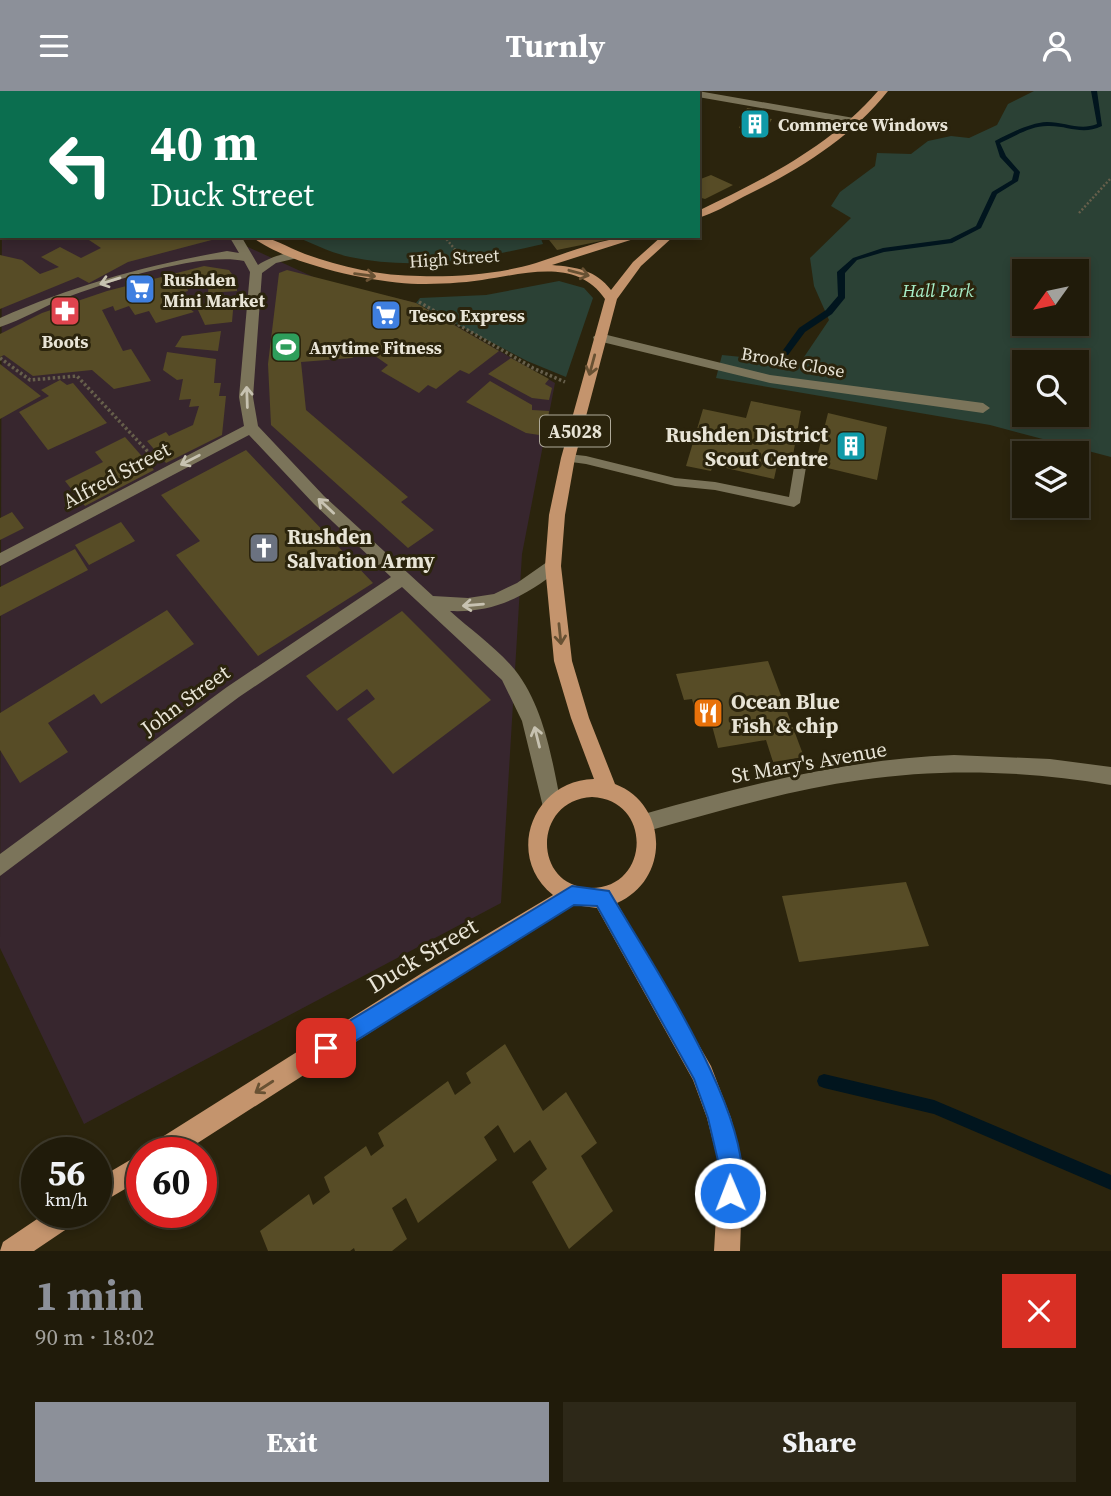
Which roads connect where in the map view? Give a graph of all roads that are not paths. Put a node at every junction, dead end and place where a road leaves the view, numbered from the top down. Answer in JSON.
{"nodes":[{"id":1,"x":883,"y":91,"type":"edge"},
{"id":2,"x":700,"y":94,"type":"edge"},
{"id":3,"x":854,"y":121,"type":"junction"},
{"id":4,"x":700,"y":214,"type":"edge"},
{"id":5,"x":236,"y":238,"type":"edge"},
{"id":6,"x":260,"y":238,"type":"edge"},
{"id":7,"x":631,"y":238,"type":"edge"},
{"id":8,"x":667,"y":238,"type":"edge"},
{"id":9,"x":300,"y":256,"type":"junction"},
{"id":10,"x":248,"y":258,"type":"junction"},
{"id":11,"x":536,"y":267,"type":"junction"},
{"id":12,"x":256,"y":272,"type":"junction"},
{"id":13,"x":611,"y":299,"type":"junction"},
{"id":14,"x":0,"y":323,"type":"edge"},
{"id":15,"x":599,"y":337,"type":"junction"},
{"id":16,"x":983,"y":408,"type":"dead end"},
{"id":17,"x":251,"y":428,"type":"junction"},
{"id":18,"x":568,"y":458,"type":"junction"},
{"id":19,"x":800,"y":467,"type":"dead end"},
{"id":20,"x":0,"y":560,"type":"edge"},
{"id":21,"x":553,"y":566,"type":"junction"},
{"id":22,"x":402,"y":578,"type":"junction"},
{"id":23,"x":430,"y":602,"type":"junction"},
{"id":24,"x":1111,"y":776,"type":"edge"},
{"id":25,"x":608,"y":791,"type":"junction"},
{"id":26,"x":551,"y":804,"type":"junction"},
{"id":27,"x":644,"y":823,"type":"junction"},
{"id":28,"x":0,"y":866,"type":"edge"},
{"id":29,"x":572,"y":895,"type":"junction"},
{"id":30,"x":602,"y":897,"type":"junction"},
{"id":31,"x":185,"y":1137,"type":"edge"},
{"id":32,"x":46,"y":1228,"type":"edge"},
{"id":33,"x":12,"y":1251,"type":"edge"},
{"id":34,"x":727,"y":1251,"type":"edge"}],
"edges":[{"from":1,"to":3,"type":"main road"},
{"from":2,"to":3,"type":"street"},
{"from":3,"to":4,"type":"main road"},
{"from":5,"to":10,"type":"street"},
{"from":6,"to":9,"type":"main road","name":"High Street"},
{"from":7,"to":11,"type":"main road"},
{"from":8,"to":13,"type":"main road","number":"A5028"},
{"from":9,"to":11,"type":"main road","name":"High Street","one_way":true},
{"from":9,"to":12,"type":"street"},
{"from":10,"to":12,"type":"street"},
{"from":10,"to":14,"type":"street","one_way":true},
{"from":11,"to":13,"type":"main road","one_way":true},
{"from":17,"to":12,"type":"street","one_way":true},
{"from":13,"to":15,"type":"main road","number":"A5028"},
{"from":15,"to":16,"type":"street","name":"Brooke Close"},
{"from":15,"to":18,"type":"main road","number":"A5028","one_way":true},
{"from":17,"to":20,"type":"street","name":"Alfred Street","one_way":true},
{"from":22,"to":17,"type":"street","one_way":true},
{"from":18,"to":19,"type":"lane"},
{"from":18,"to":21,"type":"main road","number":"A5028"},
{"from":21,"to":23,"type":"street","one_way":true},
{"from":21,"to":25,"type":"main road","number":"A5028","one_way":true},
{"from":22,"to":23,"type":"street"},
{"from":22,"to":28,"type":"street","name":"John Street"},
{"from":26,"to":23,"type":"street","one_way":true},
{"from":24,"to":27,"type":"street","name":"St Mary's Avenue"},
{"from":25,"to":26,"type":"main road"},
{"from":25,"to":27,"type":"main road"},
{"from":26,"to":29,"type":"main road"},
{"from":27,"to":30,"type":"main road"},
{"from":29,"to":30,"type":"main road"},
{"from":29,"to":31,"type":"main road","name":"Duck Street","one_way":true},
{"from":30,"to":34,"type":"main road"},
{"from":32,"to":33,"type":"main road"}]}
